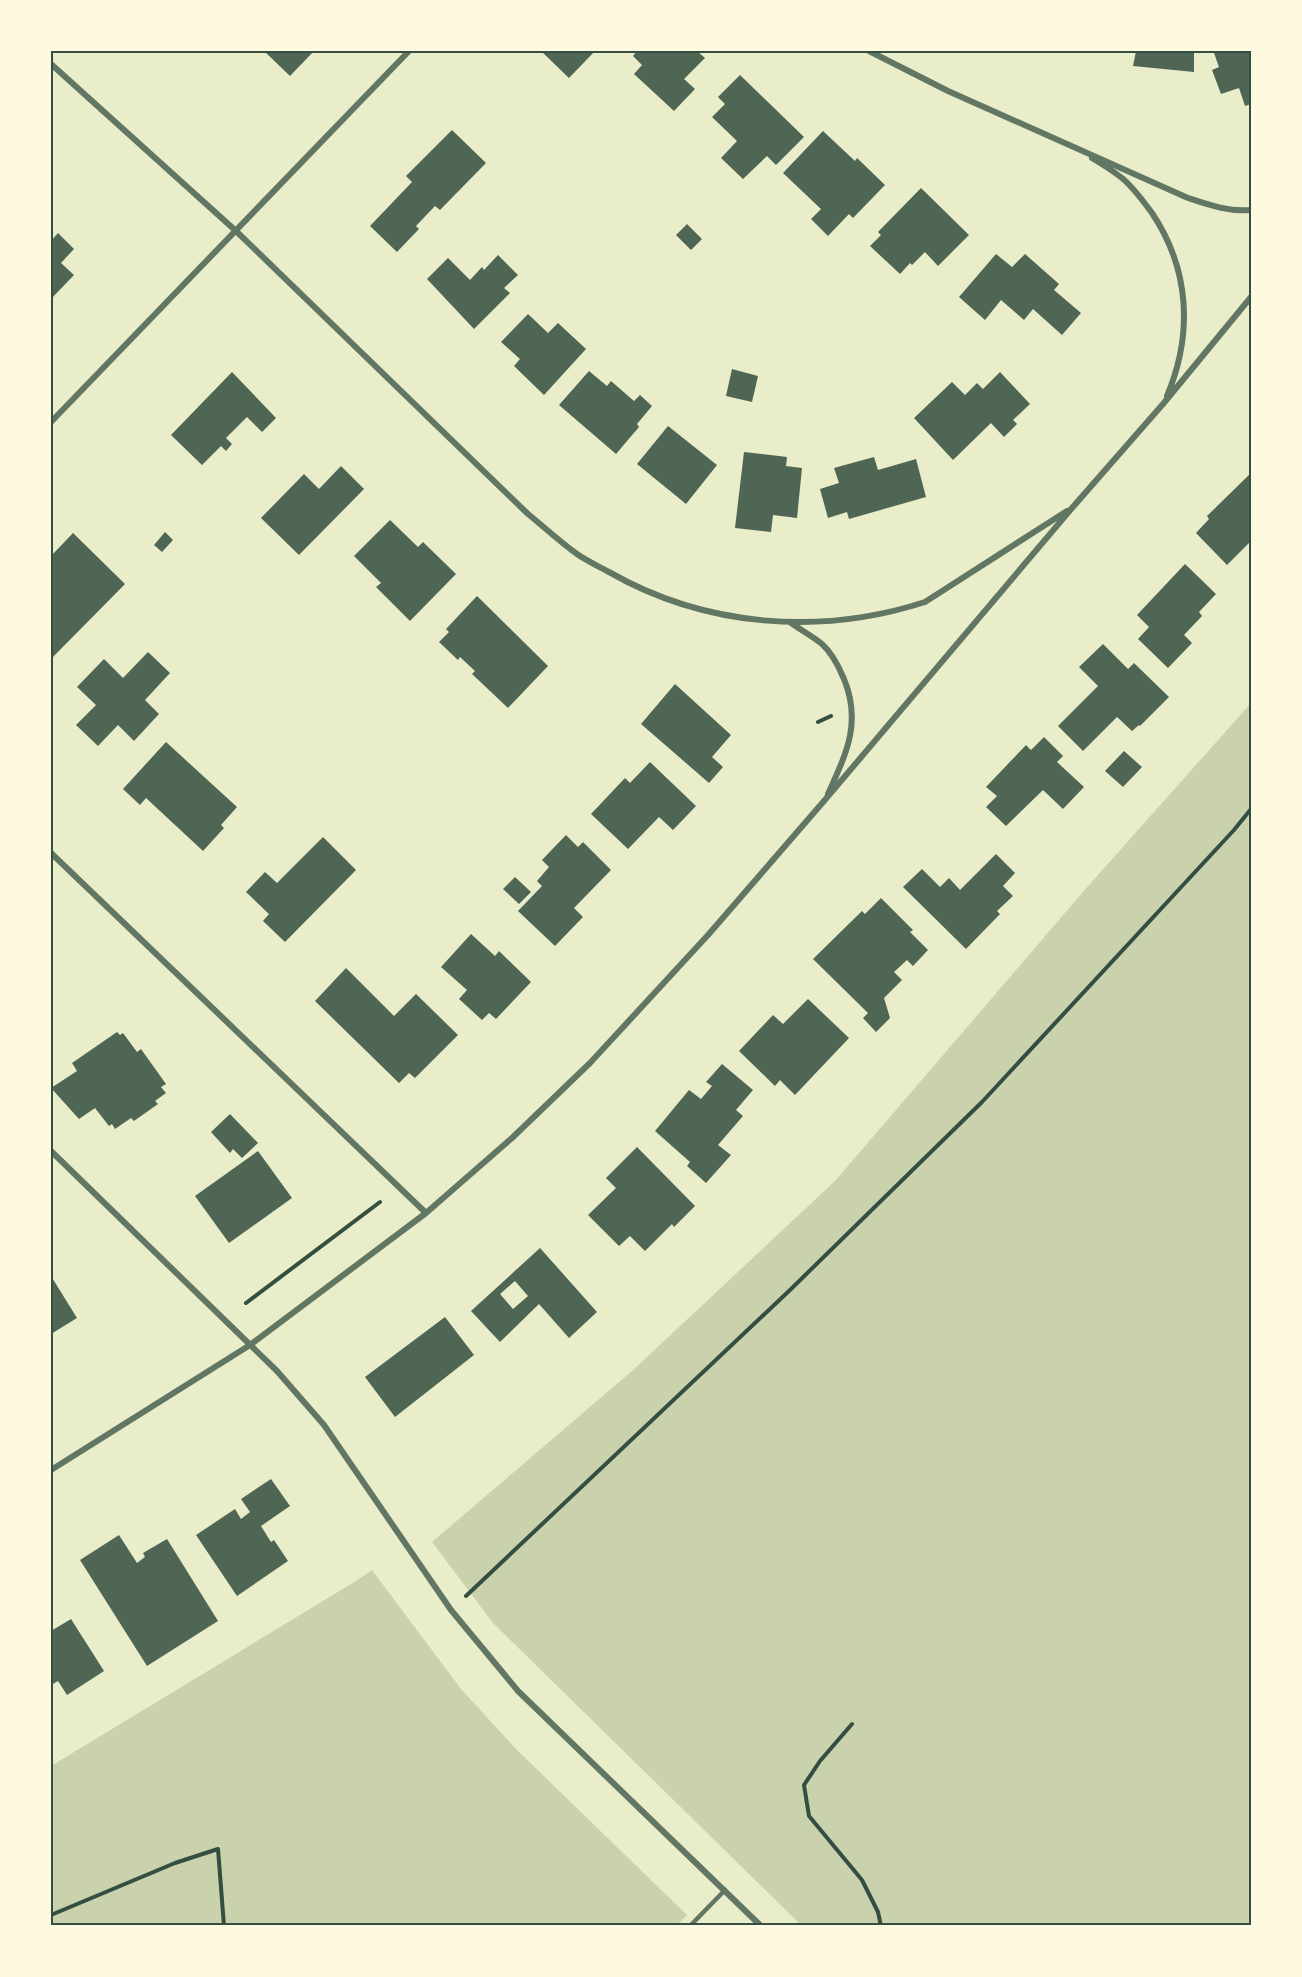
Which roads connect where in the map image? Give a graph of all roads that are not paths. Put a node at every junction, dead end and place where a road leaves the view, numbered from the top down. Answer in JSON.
{"nodes":[{"id":1,"x":409,"y":51,"type":"edge"},
{"id":2,"x":869,"y":51,"type":"edge"},
{"id":3,"x":51,"y":64,"type":"edge"},
{"id":4,"x":1079,"y":149,"type":"junction"},
{"id":5,"x":1251,"y":210,"type":"edge"},
{"id":6,"x":236,"y":231,"type":"junction"},
{"id":7,"x":1251,"y":297,"type":"edge"},
{"id":8,"x":1163,"y":404,"type":"junction"},
{"id":9,"x":51,"y":422,"type":"edge"},
{"id":10,"x":1072,"y":508,"type":"junction"},
{"id":11,"x":791,"y":623,"type":"junction"},
{"id":12,"x":824,"y":801,"type":"junction"},
{"id":13,"x":51,"y":853,"type":"edge"},
{"id":14,"x":51,"y":1151,"type":"edge"},
{"id":15,"x":426,"y":1213,"type":"junction"},
{"id":16,"x":250,"y":1345,"type":"junction"},
{"id":17,"x":51,"y":1470,"type":"edge"},
{"id":18,"x":725,"y":1890,"type":"junction"},
{"id":19,"x":690,"y":1926,"type":"edge"},
{"id":20,"x":761,"y":1926,"type":"edge"}],
"edges":[{"from":1,"to":6,"type":"street"},
{"from":2,"to":4,"type":"street"},
{"from":3,"to":6,"type":"street"},
{"from":4,"to":5,"type":"street"},
{"from":4,"to":8,"type":"street"},
{"from":6,"to":9,"type":"street"},
{"from":6,"to":11,"type":"street"},
{"from":7,"to":8,"type":"street"},
{"from":8,"to":10,"type":"street"},
{"from":10,"to":11,"type":"street"},
{"from":10,"to":12,"type":"street"},
{"from":11,"to":12,"type":"street"},
{"from":12,"to":15,"type":"street"},
{"from":13,"to":15,"type":"street"},
{"from":14,"to":16,"type":"street"},
{"from":15,"to":16,"type":"street"},
{"from":16,"to":17,"type":"street"},
{"from":16,"to":18,"type":"street"},
{"from":18,"to":19,"type":"lane"},
{"from":18,"to":20,"type":"street"}]}
